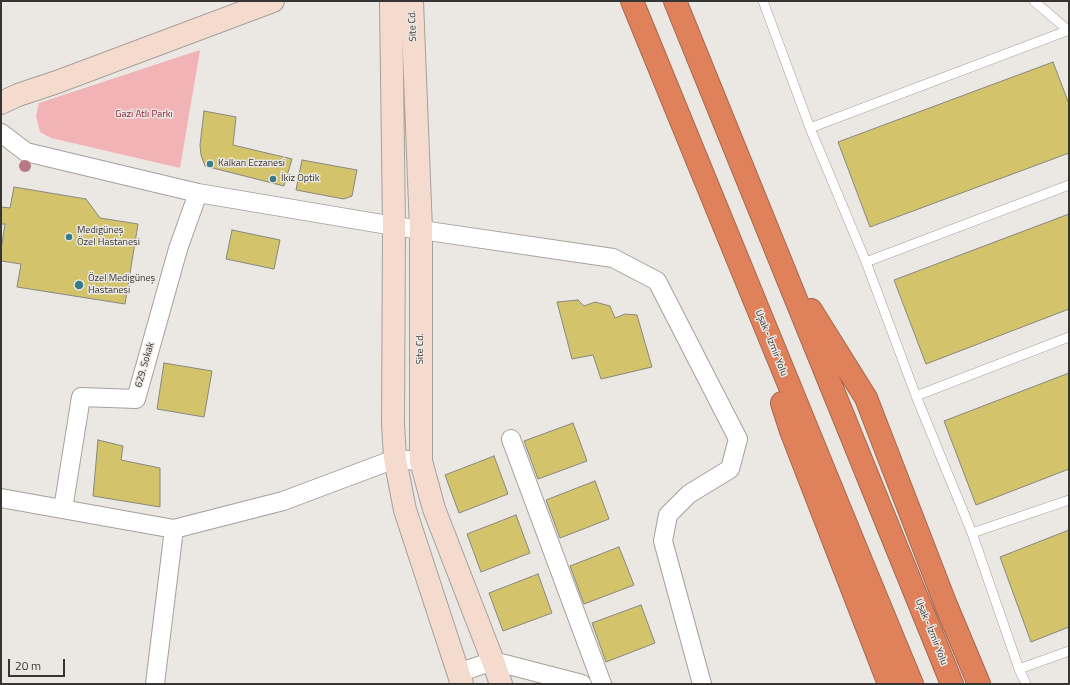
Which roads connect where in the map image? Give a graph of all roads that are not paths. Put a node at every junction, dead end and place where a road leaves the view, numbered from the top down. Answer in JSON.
{"nodes":[{"id":1,"x":272,"y":1,"type":"edge"},
{"id":2,"x":391,"y":1,"type":"edge"},
{"id":3,"x":412,"y":1,"type":"edge"},
{"id":4,"x":632,"y":1,"type":"edge"},
{"id":5,"x":675,"y":1,"type":"edge"},
{"id":6,"x":763,"y":1,"type":"edge"},
{"id":7,"x":1034,"y":1,"type":"edge"},
{"id":8,"x":1069,"y":30,"type":"edge"},
{"id":9,"x":1,"y":103,"type":"edge"},
{"id":10,"x":810,"y":128,"type":"junction"},
{"id":11,"x":1,"y":133,"type":"edge"},
{"id":12,"x":1069,"y":185,"type":"edge"},
{"id":13,"x":198,"y":193,"type":"junction"},
{"id":14,"x":394,"y":226,"type":"junction"},
{"id":15,"x":421,"y":230,"type":"junction"},
{"id":16,"x":779,"y":259,"type":"junction"},
{"id":17,"x":866,"y":262,"type":"junction"},
{"id":18,"x":741,"y":270,"type":"junction"},
{"id":19,"x":1069,"y":337,"type":"edge"},
{"id":20,"x":916,"y":396,"type":"junction"},
{"id":21,"x":511,"y":440,"type":"dead end"},
{"id":22,"x":395,"y":459,"type":"junction"},
{"id":23,"x":421,"y":461,"type":"junction"},
{"id":24,"x":1,"y":498,"type":"edge"},
{"id":25,"x":1069,"y":500,"type":"edge"},
{"id":26,"x":63,"y":509,"type":"junction"},
{"id":27,"x":174,"y":529,"type":"junction"},
{"id":28,"x":972,"y":534,"type":"junction"},
{"id":29,"x":1069,"y":651,"type":"edge"},
{"id":30,"x":493,"y":661,"type":"junction"},
{"id":31,"x":1019,"y":669,"type":"junction"},
{"id":32,"x":460,"y":678,"type":"edge"},
{"id":33,"x":155,"y":684,"type":"edge"},
{"id":34,"x":501,"y":684,"type":"edge"},
{"id":35,"x":582,"y":684,"type":"edge"},
{"id":36,"x":602,"y":684,"type":"edge"},
{"id":37,"x":702,"y":684,"type":"edge"},
{"id":38,"x":889,"y":684,"type":"edge"},
{"id":39,"x":912,"y":684,"type":"edge"},
{"id":40,"x":952,"y":684,"type":"edge"},
{"id":41,"x":978,"y":684,"type":"edge"},
{"id":42,"x":1026,"y":684,"type":"edge"}],
"edges":[{"from":1,"to":9,"type":"main road"},
{"from":2,"to":14,"type":"main road"},
{"from":3,"to":15,"type":"main road","name":"Site Cd."},
{"from":4,"to":18,"type":"highway","name":"Uşak - İzmir Yolu"},
{"from":5,"to":16,"type":"highway","name":"Uşak - İzmir Yolu"},
{"from":6,"to":10,"type":"lane"},
{"from":7,"to":8,"type":"lane"},
{"from":8,"to":10,"type":"lane"},
{"from":10,"to":17,"type":"lane"},
{"from":11,"to":13,"type":"street"},
{"from":12,"to":17,"type":"lane"},
{"from":13,"to":14,"type":"street"},
{"from":13,"to":26,"type":"street","name":"629. Sokak"},
{"from":14,"to":15,"type":"street"},
{"from":14,"to":22,"type":"main road"},
{"from":15,"to":23,"type":"main road","name":"Site Cd."},
{"from":15,"to":37,"type":"street"},
{"from":16,"to":40,"type":"highway","name":"Uşak - İzmir Yolu"},
{"from":16,"to":41,"type":"highway"},
{"from":17,"to":20,"type":"lane"},
{"from":18,"to":38,"type":"highway"},
{"from":18,"to":39,"type":"highway","name":"Uşak - İzmir Yolu"},
{"from":19,"to":20,"type":"lane"},
{"from":20,"to":28,"type":"lane"},
{"from":21,"to":36,"type":"street"},
{"from":22,"to":23,"type":"street"},
{"from":22,"to":27,"type":"street"},
{"from":22,"to":32,"type":"main road"},
{"from":23,"to":30,"type":"main road","name":"Site Cd."},
{"from":24,"to":26,"type":"street"},
{"from":25,"to":28,"type":"lane"},
{"from":26,"to":27,"type":"street"},
{"from":27,"to":33,"type":"street"},
{"from":28,"to":31,"type":"lane"},
{"from":29,"to":31,"type":"lane"},
{"from":30,"to":32,"type":"street"},
{"from":30,"to":34,"type":"main road","name":"Site Cd."},
{"from":30,"to":35,"type":"street"},
{"from":31,"to":42,"type":"lane"}]}
